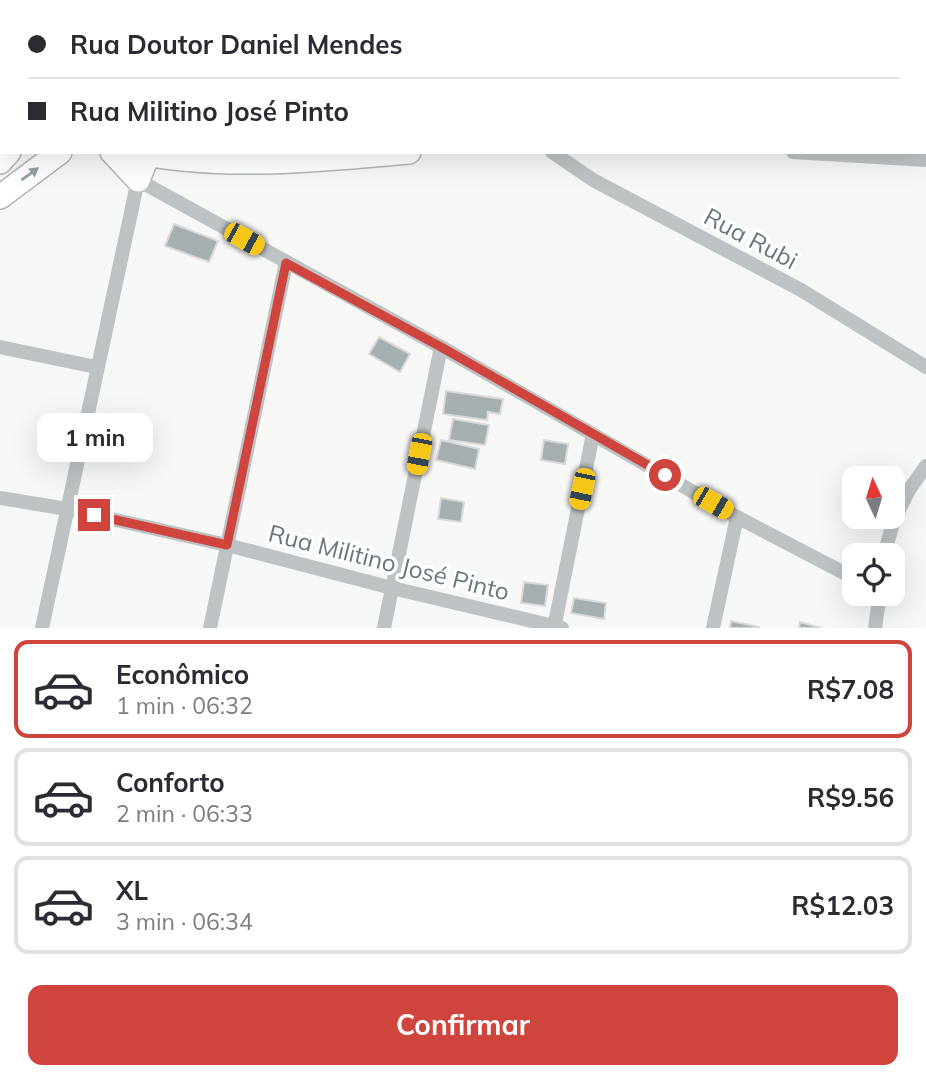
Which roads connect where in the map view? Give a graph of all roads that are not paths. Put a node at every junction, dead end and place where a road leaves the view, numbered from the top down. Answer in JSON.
{"nodes":[{"id":1,"x":57,"y":154,"type":"edge"},
{"id":2,"x":114,"y":154,"type":"edge"},
{"id":3,"x":144,"y":154,"type":"edge"},
{"id":4,"x":150,"y":154,"type":"edge"},
{"id":5,"x":385,"y":154,"type":"edge"},
{"id":6,"x":555,"y":154,"type":"edge"},
{"id":7,"x":826,"y":154,"type":"edge"},
{"id":8,"x":926,"y":160,"type":"edge"},
{"id":9,"x":138,"y":180,"type":"junction"},
{"id":10,"x":0,"y":197,"type":"edge"},
{"id":11,"x":286,"y":263,"type":"junction"},
{"id":12,"x":0,"y":347,"type":"edge"},
{"id":13,"x":441,"y":347,"type":"junction"},
{"id":14,"x":926,"y":367,"type":"edge"},
{"id":15,"x":96,"y":368,"type":"junction"},
{"id":16,"x":593,"y":434,"type":"junction"},
{"id":17,"x":926,"y":466,"type":"edge"},
{"id":18,"x":0,"y":498,"type":"edge"},
{"id":19,"x":67,"y":509,"type":"junction"},
{"id":20,"x":737,"y":517,"type":"junction"},
{"id":21,"x":887,"y":543,"type":"edge"},
{"id":22,"x":227,"y":545,"type":"junction"},
{"id":23,"x":842,"y":572,"type":"edge"},
{"id":24,"x":393,"y":588,"type":"junction"},
{"id":25,"x":878,"y":606,"type":"edge"},
{"id":26,"x":557,"y":627,"type":"edge"},
{"id":27,"x":42,"y":628,"type":"edge"},
{"id":28,"x":210,"y":628,"type":"edge"},
{"id":29,"x":384,"y":628,"type":"edge"},
{"id":30,"x":713,"y":628,"type":"edge"},
{"id":31,"x":875,"y":628,"type":"edge"}],
"edges":[{"from":10,"to":1,"type":"main road","one_way":true},
{"from":2,"to":9,"type":"main road"},
{"from":3,"to":9,"type":"main road"},
{"from":4,"to":5,"type":"main road"},
{"from":6,"to":14,"type":"street","name":"Rua Rubi"},
{"from":7,"to":8,"type":"street"},
{"from":9,"to":11,"type":"street"},
{"from":9,"to":15,"type":"street"},
{"from":11,"to":13,"type":"street"},
{"from":11,"to":22,"type":"street"},
{"from":12,"to":15,"type":"street"},
{"from":13,"to":16,"type":"street"},
{"from":13,"to":24,"type":"street"},
{"from":15,"to":19,"type":"street"},
{"from":16,"to":20,"type":"street"},
{"from":16,"to":26,"type":"street"},
{"from":17,"to":21,"type":"street"},
{"from":18,"to":19,"type":"street","name":"Rua Militino José Pinto"},
{"from":19,"to":22,"type":"street","name":"Rua Militino José Pinto"},
{"from":19,"to":27,"type":"street"},
{"from":20,"to":23,"type":"street"},
{"from":20,"to":30,"type":"street"},
{"from":22,"to":24,"type":"street","name":"Rua Militino José Pinto"},
{"from":22,"to":28,"type":"street"},
{"from":24,"to":26,"type":"street","name":"Rua Militino José Pinto"},
{"from":24,"to":29,"type":"street"},
{"from":25,"to":31,"type":"street"}]}
